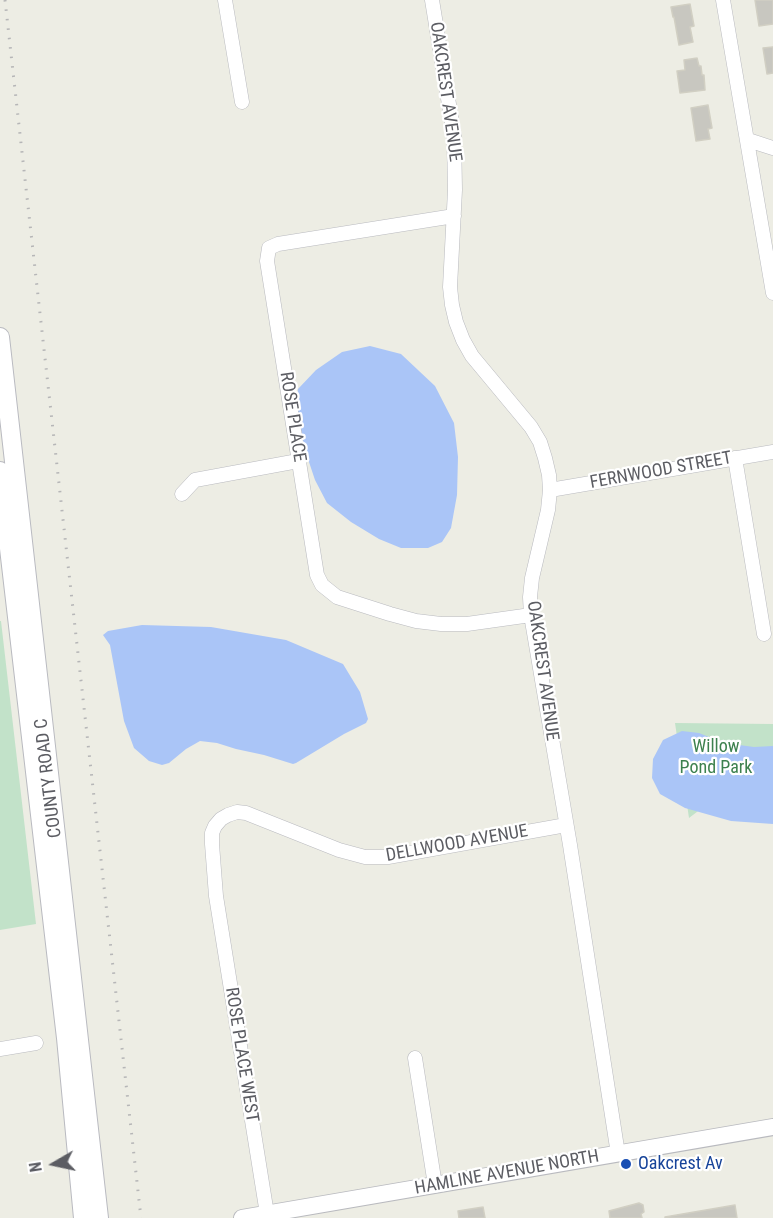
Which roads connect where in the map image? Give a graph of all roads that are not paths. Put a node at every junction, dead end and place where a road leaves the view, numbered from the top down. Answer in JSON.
{"nodes":[{"id":1,"x":225,"y":0,"type":"edge"},
{"id":2,"x":432,"y":0,"type":"edge"},
{"id":3,"x":723,"y":0,"type":"edge"},
{"id":4,"x":242,"y":102,"type":"dead end"},
{"id":5,"x":748,"y":140,"type":"junction"},
{"id":6,"x":773,"y":148,"type":"edge"},
{"id":7,"x":454,"y":216,"type":"junction"},
{"id":8,"x":773,"y":293,"type":"edge"},
{"id":9,"x":0,"y":337,"type":"edge"},
{"id":10,"x":773,"y":452,"type":"edge"},
{"id":11,"x":735,"y":458,"type":"junction"},
{"id":12,"x":298,"y":460,"type":"junction"},
{"id":13,"x":0,"y":471,"type":"edge"},
{"id":14,"x":550,"y":490,"type":"junction"},
{"id":15,"x":182,"y":494,"type":"dead end"},
{"id":16,"x":531,"y":615,"type":"junction"},
{"id":17,"x":764,"y":634,"type":"dead end"},
{"id":18,"x":566,"y":825,"type":"junction"},
{"id":19,"x":216,"y":896,"type":"joint"},
{"id":20,"x":36,"y":1043,"type":"dead end"},
{"id":21,"x":0,"y":1049,"type":"edge"},
{"id":22,"x":415,"y":1058,"type":"dead end"},
{"id":23,"x":773,"y":1127,"type":"edge"},
{"id":24,"x":618,"y":1154,"type":"junction"},
{"id":25,"x":435,"y":1185,"type":"junction"},
{"id":26,"x":267,"y":1214,"type":"junction"},
{"id":27,"x":83,"y":1218,"type":"edge"},
{"id":28,"x":99,"y":1218,"type":"edge"},
{"id":29,"x":242,"y":1218,"type":"edge"}],
"edges":[{"from":1,"to":4,"type":"street"},
{"from":2,"to":7,"type":"street","name":"OAKCREST AVENUE"},
{"from":3,"to":5,"type":"street"},
{"from":5,"to":6,"type":"street"},
{"from":5,"to":8,"type":"street"},
{"from":7,"to":12,"type":"street","name":"ROSE PLACE"},
{"from":7,"to":14,"type":"street","name":"OAKCREST AVENUE"},
{"from":9,"to":28,"type":"main road","name":"COUNTY ROAD C"},
{"from":10,"to":11,"type":"street","name":"FERNWOOD STREET"},
{"from":11,"to":14,"type":"street","name":"FERNWOOD STREET"},
{"from":11,"to":17,"type":"street"},
{"from":12,"to":15,"type":"street"},
{"from":12,"to":16,"type":"street","name":"ROSE PLACE"},
{"from":13,"to":27,"type":"main road","name":"COUNTY ROAD C"},
{"from":14,"to":16,"type":"street","name":"OAKCREST AVENUE"},
{"from":16,"to":18,"type":"street","name":"OAKCREST AVENUE"},
{"from":18,"to":19,"type":"street","name":"DELLWOOD AVENUE"},
{"from":18,"to":24,"type":"street","name":"OAKCREST AVENUE"},
{"from":19,"to":26,"type":"street","name":"ROSE PLACE WEST"},
{"from":20,"to":21,"type":"street"},
{"from":22,"to":25,"type":"street"},
{"from":23,"to":24,"type":"street","name":"HAMLINE AVENUE NORTH"},
{"from":24,"to":25,"type":"street","name":"HAMLINE AVENUE NORTH"},
{"from":25,"to":26,"type":"street","name":"HAMLINE AVENUE NORTH"},
{"from":26,"to":29,"type":"street","name":"HAMLINE AVENUE NORTH"}]}
